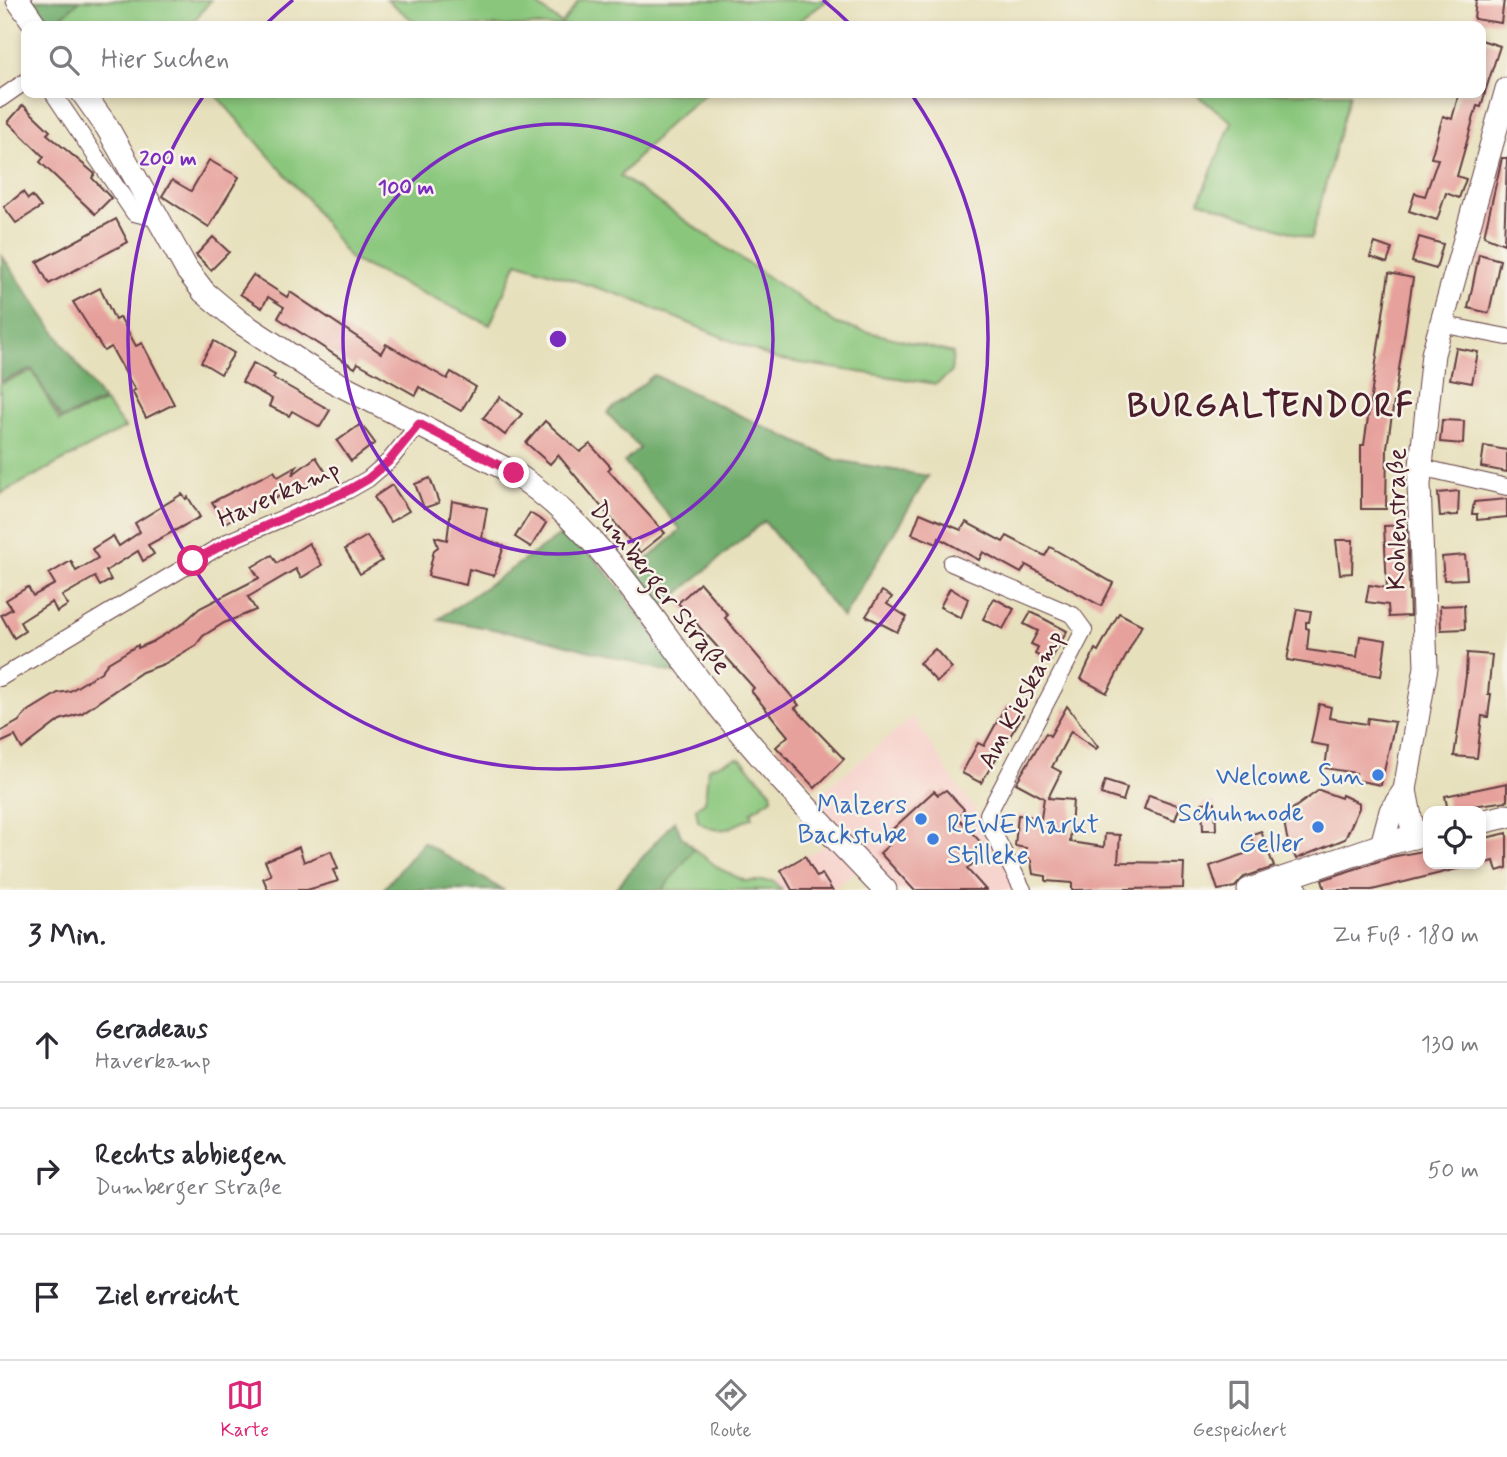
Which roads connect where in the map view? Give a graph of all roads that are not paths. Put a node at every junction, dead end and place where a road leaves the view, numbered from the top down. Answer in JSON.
{"nodes":[{"id":1,"x":18,"y":0,"type":"edge"},
{"id":2,"x":33,"y":21,"type":"edge"},
{"id":3,"x":21,"y":84,"type":"edge"},
{"id":4,"x":1507,"y":89,"type":"edge"},
{"id":5,"x":56,"y":98,"type":"edge"},
{"id":6,"x":87,"y":98,"type":"edge"},
{"id":7,"x":0,"y":99,"type":"edge"},
{"id":8,"x":158,"y":219,"type":"junction"},
{"id":9,"x":1440,"y":324,"type":"junction"},
{"id":10,"x":1507,"y":337,"type":"edge"},
{"id":11,"x":419,"y":424,"type":"junction"},
{"id":12,"x":1420,"y":467,"type":"junction"},
{"id":13,"x":1507,"y":487,"type":"edge"},
{"id":14,"x":951,"y":563,"type":"dead end"},
{"id":15,"x":0,"y":678,"type":"edge"},
{"id":16,"x":1405,"y":790,"type":"junction"},
{"id":17,"x":1507,"y":816,"type":"edge"},
{"id":18,"x":1486,"y":821,"type":"edge"},
{"id":19,"x":1421,"y":835,"type":"edge"},
{"id":20,"x":1382,"y":845,"type":"junction"},
{"id":21,"x":1294,"y":883,"type":"edge"},
{"id":22,"x":885,"y":890,"type":"edge"},
{"id":23,"x":1023,"y":890,"type":"edge"},
{"id":24,"x":1249,"y":890,"type":"edge"}],
"edges":[{"from":1,"to":2,"type":"main road"},
{"from":3,"to":7,"type":"street"},
{"from":4,"to":9,"type":"main road","name":"Kohlenstraße"},
{"from":5,"to":8,"type":"street"},
{"from":6,"to":8,"type":"main road","name":"Dumberger Straße"},
{"from":8,"to":11,"type":"main road","name":"Dumberger Straße"},
{"from":9,"to":10,"type":"street"},
{"from":9,"to":12,"type":"main road","name":"Kohlenstraße"},
{"from":11,"to":15,"type":"street","name":"Haverkamp"},
{"from":11,"to":22,"type":"main road","name":"Dumberger Straße"},
{"from":12,"to":13,"type":"street"},
{"from":12,"to":16,"type":"main road","name":"Kohlenstraße"},
{"from":14,"to":23,"type":"street","name":"Am Kieskamp"},
{"from":16,"to":19,"type":"main road","name":"Kohlenstraße"},
{"from":16,"to":20,"type":"main road","name":"Kohlenstraße"},
{"from":17,"to":18,"type":"main road"},
{"from":19,"to":20,"type":"main road"},
{"from":20,"to":21,"type":"main road"},
{"from":21,"to":24,"type":"main road"}]}
